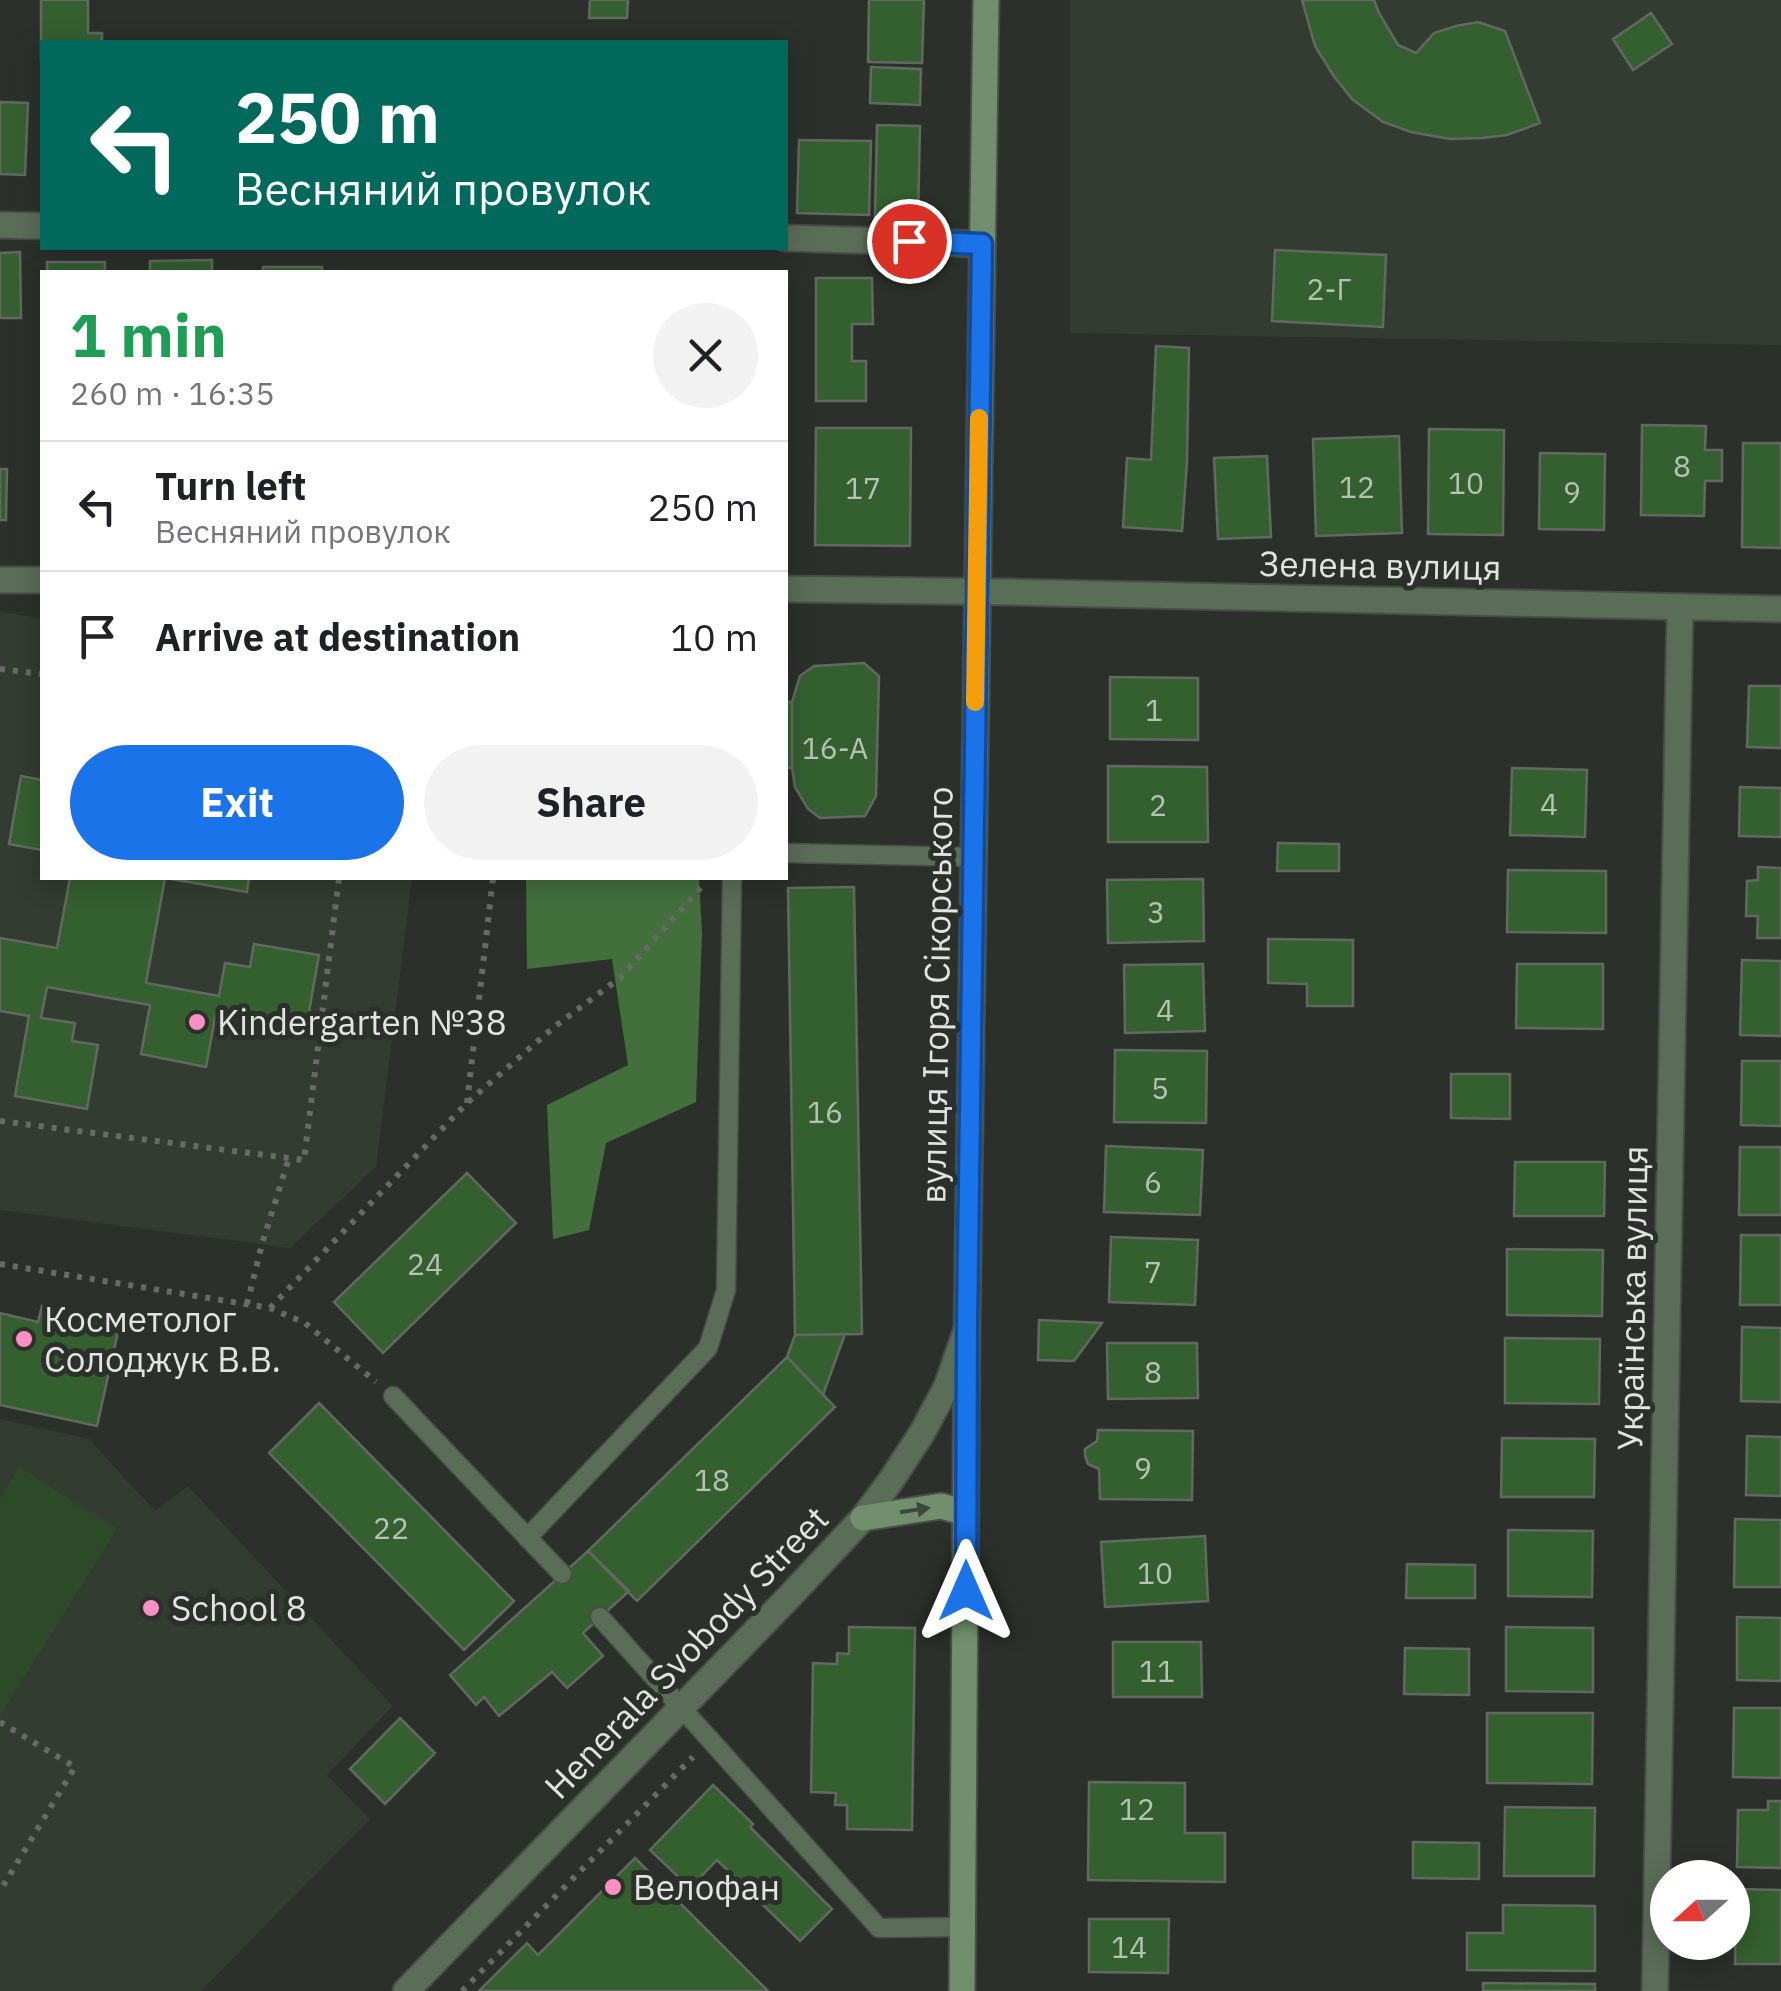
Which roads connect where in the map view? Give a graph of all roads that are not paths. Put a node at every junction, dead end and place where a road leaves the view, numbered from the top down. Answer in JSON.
{"nodes":[{"id":1,"x":986,"y":0,"type":"edge"},
{"id":2,"x":0,"y":225,"type":"edge"},
{"id":3,"x":40,"y":226,"type":"edge"},
{"id":4,"x":788,"y":238,"type":"edge"},
{"id":5,"x":982,"y":244,"type":"junction"},
{"id":6,"x":0,"y":580,"type":"edge"},
{"id":7,"x":40,"y":580,"type":"edge"},
{"id":8,"x":788,"y":589,"type":"edge"},
{"id":9,"x":977,"y":591,"type":"junction"},
{"id":10,"x":1680,"y":607,"type":"junction"},
{"id":11,"x":1781,"y":609,"type":"edge"},
{"id":12,"x":788,"y":853,"type":"edge"},
{"id":13,"x":973,"y":856,"type":"junction"},
{"id":14,"x":732,"y":880,"type":"edge"},
{"id":15,"x":967,"y":1327,"type":"junction"},
{"id":16,"x":393,"y":1396,"type":"road end"},
{"id":17,"x":966,"y":1513,"type":"junction"},
{"id":18,"x":863,"y":1518,"type":"junction"},
{"id":19,"x":527,"y":1538,"type":"junction"},
{"id":20,"x":562,"y":1574,"type":"dead end"},
{"id":21,"x":600,"y":1617,"type":"dead end"},
{"id":22,"x":683,"y":1707,"type":"junction"},
{"id":23,"x":962,"y":1927,"type":"junction"},
{"id":24,"x":406,"y":1991,"type":"edge"},
{"id":25,"x":962,"y":1991,"type":"edge"},
{"id":26,"x":1654,"y":1991,"type":"edge"}],
"edges":[{"from":1,"to":5,"type":"street","name":"вулиця Ігоря Сікорського"},
{"from":2,"to":3,"type":"street"},
{"from":4,"to":5,"type":"street"},
{"from":5,"to":9,"type":"street","name":"вулиця Ігоря Сікорського"},
{"from":6,"to":7,"type":"street"},
{"from":8,"to":9,"type":"street","name":"Зелена вулиця"},
{"from":9,"to":10,"type":"street","name":"Зелена вулиця"},
{"from":9,"to":13,"type":"street","name":"вулиця Ігоря Сікорського"},
{"from":10,"to":11,"type":"street","name":"Зелена вулиця"},
{"from":10,"to":26,"type":"street","name":"Українська вулиця"},
{"from":12,"to":13,"type":"lane"},
{"from":13,"to":15,"type":"street","name":"вулиця Ігоря Сікорського"},
{"from":14,"to":19,"type":"lane"},
{"from":15,"to":17,"type":"street","name":"вулиця Ігоря Сікорського"},
{"from":15,"to":18,"type":"street","name":"Henerala Svobody Street"},
{"from":16,"to":19,"type":"lane"},
{"from":18,"to":17,"type":"street","one_way":true},
{"from":17,"to":23,"type":"street","name":"вулиця Ігоря Сікорського"},
{"from":18,"to":22,"type":"street","name":"Henerala Svobody Street"},
{"from":19,"to":20,"type":"lane"},
{"from":21,"to":22,"type":"lane"},
{"from":22,"to":23,"type":"lane"},
{"from":22,"to":24,"type":"street","name":"Henerala Svobody Street"},
{"from":23,"to":25,"type":"street","name":"вулиця Ігоря Сікорського"}]}
